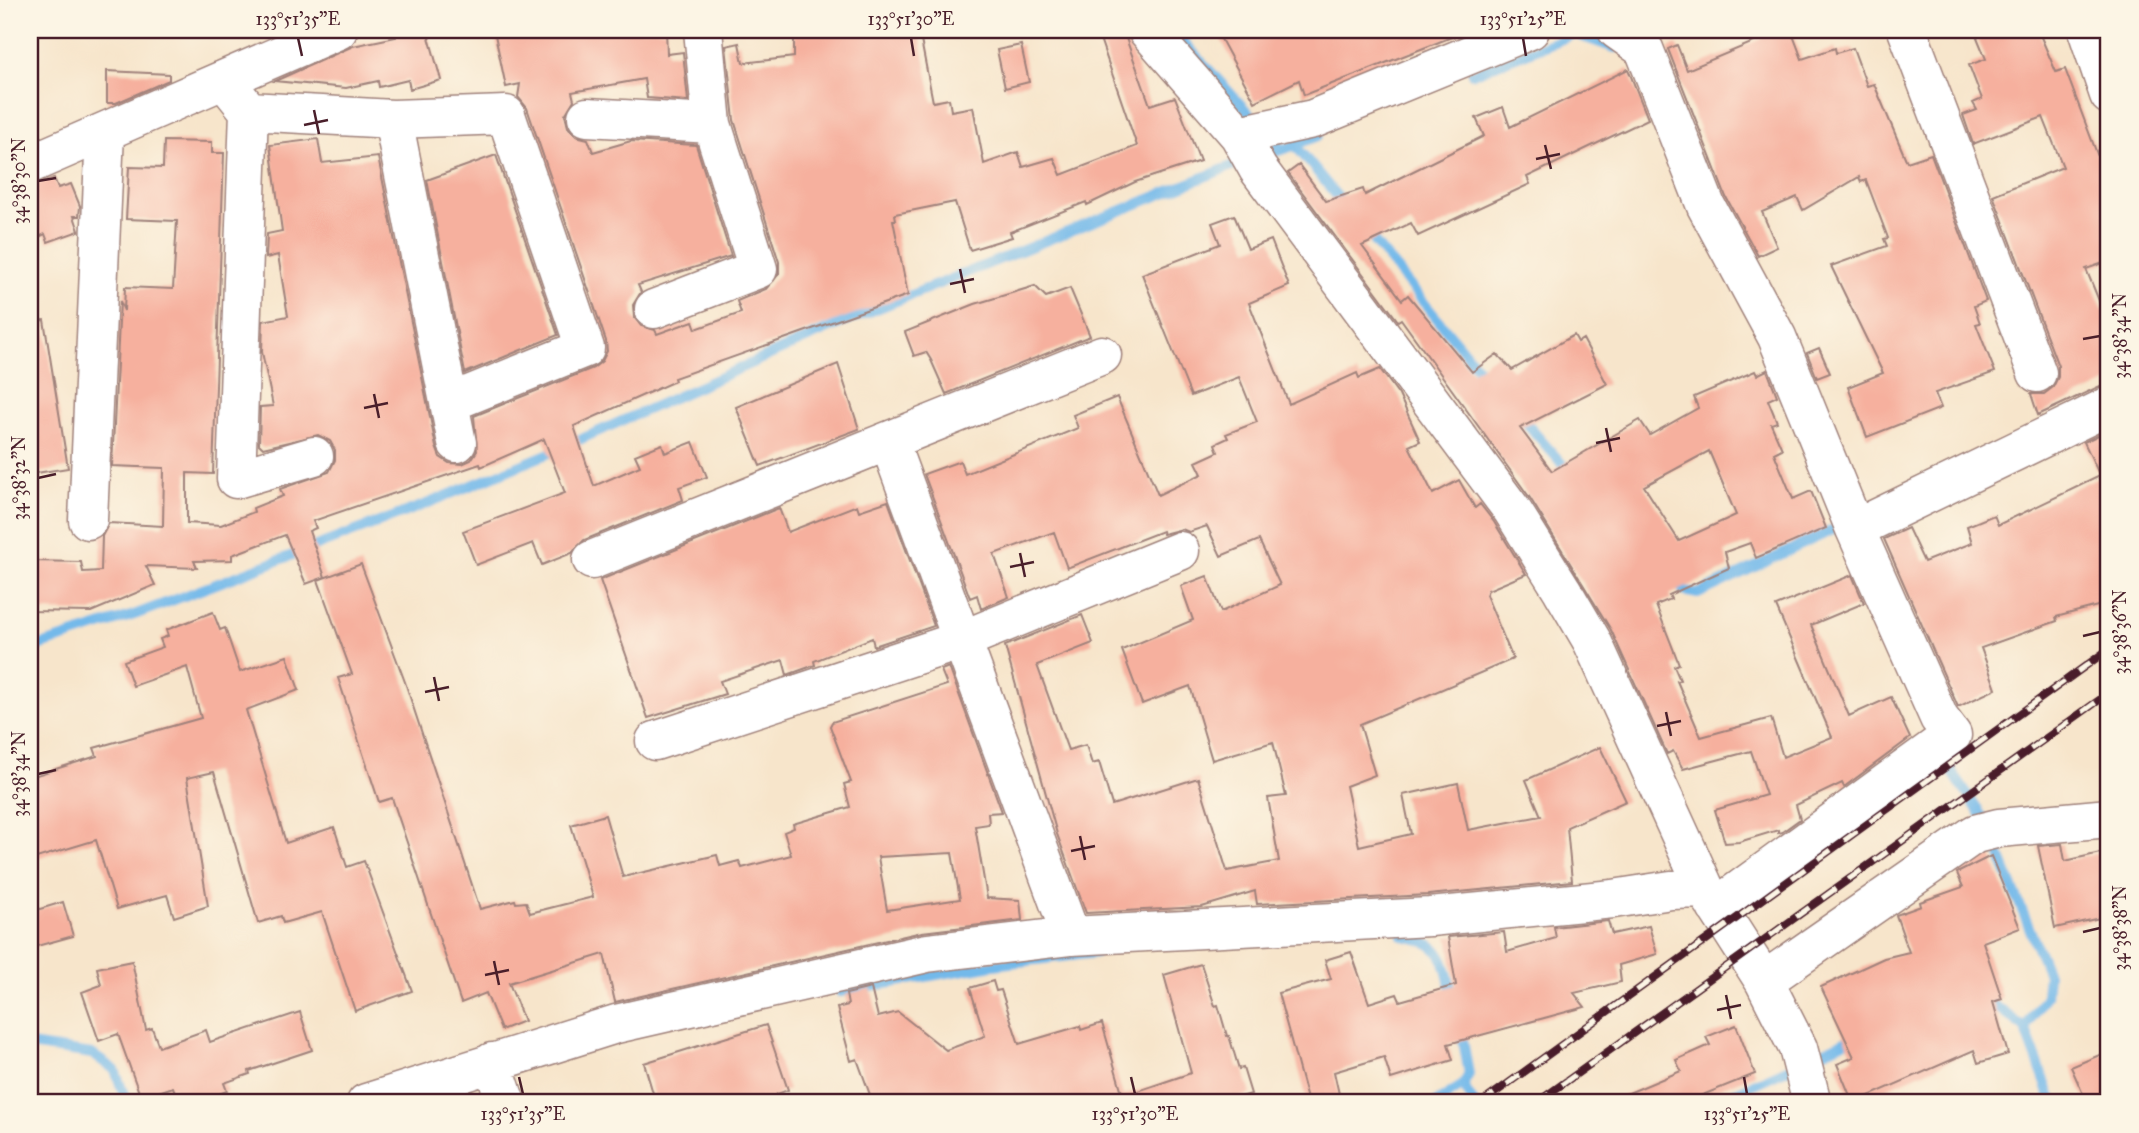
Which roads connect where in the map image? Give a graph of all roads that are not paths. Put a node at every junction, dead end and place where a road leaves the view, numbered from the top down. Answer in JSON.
{"nodes":[{"id":1,"x":703,"y":30,"type":"edge"},
{"id":2,"x":1147,"y":30,"type":"edge"},
{"id":3,"x":1530,"y":30,"type":"edge"},
{"id":4,"x":1617,"y":30,"type":"edge"},
{"id":5,"x":1907,"y":30,"type":"edge"},
{"id":6,"x":2087,"y":30,"type":"edge"},
{"id":7,"x":334,"y":31,"type":"edge"},
{"id":8,"x":223,"y":80,"type":"junction"},
{"id":9,"x":2109,"y":95,"type":"edge"},
{"id":10,"x":249,"y":111,"type":"junction"},
{"id":11,"x":587,"y":117,"type":"dead end"},
{"id":12,"x":393,"y":119,"type":"junction"},
{"id":13,"x":712,"y":124,"type":"junction"},
{"id":14,"x":105,"y":133,"type":"junction"},
{"id":15,"x":1255,"y":143,"type":"junction"},
{"id":16,"x":30,"y":164,"type":"edge"},
{"id":17,"x":654,"y":309,"type":"dead end"},
{"id":18,"x":1102,"y":355,"type":"dead end"},
{"id":19,"x":2037,"y":373,"type":"dead end"},
{"id":20,"x":449,"y":402,"type":"junction"},
{"id":21,"x":2109,"y":405,"type":"edge"},
{"id":22,"x":889,"y":442,"type":"junction"},
{"id":23,"x":457,"y":443,"type":"dead end"},
{"id":24,"x":314,"y":456,"type":"dead end"},
{"id":25,"x":88,"y":520,"type":"dead end"},
{"id":26,"x":1855,"y":529,"type":"junction"},
{"id":27,"x":1181,"y":551,"type":"dead end"},
{"id":28,"x":592,"y":560,"type":"dead end"},
{"id":29,"x":962,"y":640,"type":"junction"},
{"id":30,"x":654,"y":741,"type":"dead end"},
{"id":31,"x":2109,"y":818,"type":"edge"},
{"id":32,"x":1711,"y":898,"type":"junction"},
{"id":33,"x":1071,"y":936,"type":"junction"},
{"id":34,"x":1764,"y":981,"type":"junction"},
{"id":35,"x":1806,"y":1076,"type":"edge"},
{"id":36,"x":498,"y":1080,"type":"edge"},
{"id":37,"x":366,"y":1103,"type":"edge"}],
"edges":[{"from":1,"to":13,"type":"street"},
{"from":2,"to":15,"type":"street"},
{"from":3,"to":15,"type":"street"},
{"from":4,"to":26,"type":"street"},
{"from":5,"to":19,"type":"street"},
{"from":6,"to":9,"type":"street"},
{"from":7,"to":8,"type":"street"},
{"from":8,"to":10,"type":"street"},
{"from":8,"to":14,"type":"street"},
{"from":10,"to":12,"type":"street"},
{"from":10,"to":24,"type":"street"},
{"from":11,"to":13,"type":"street"},
{"from":12,"to":20,"type":"street"},
{"from":12,"to":20,"type":"street"},
{"from":13,"to":17,"type":"street"},
{"from":14,"to":16,"type":"street"},
{"from":14,"to":25,"type":"street"},
{"from":15,"to":32,"type":"street"},
{"from":18,"to":22,"type":"street"},
{"from":20,"to":23,"type":"street"},
{"from":21,"to":26,"type":"street"},
{"from":22,"to":28,"type":"street"},
{"from":22,"to":29,"type":"street"},
{"from":26,"to":32,"type":"street"},
{"from":27,"to":29,"type":"street"},
{"from":29,"to":30,"type":"street"},
{"from":29,"to":33,"type":"street"},
{"from":31,"to":34,"type":"street"},
{"from":32,"to":33,"type":"street"},
{"from":32,"to":34,"type":"street"},
{"from":33,"to":36,"type":"street"},
{"from":34,"to":35,"type":"street"},
{"from":36,"to":37,"type":"street"}]}
